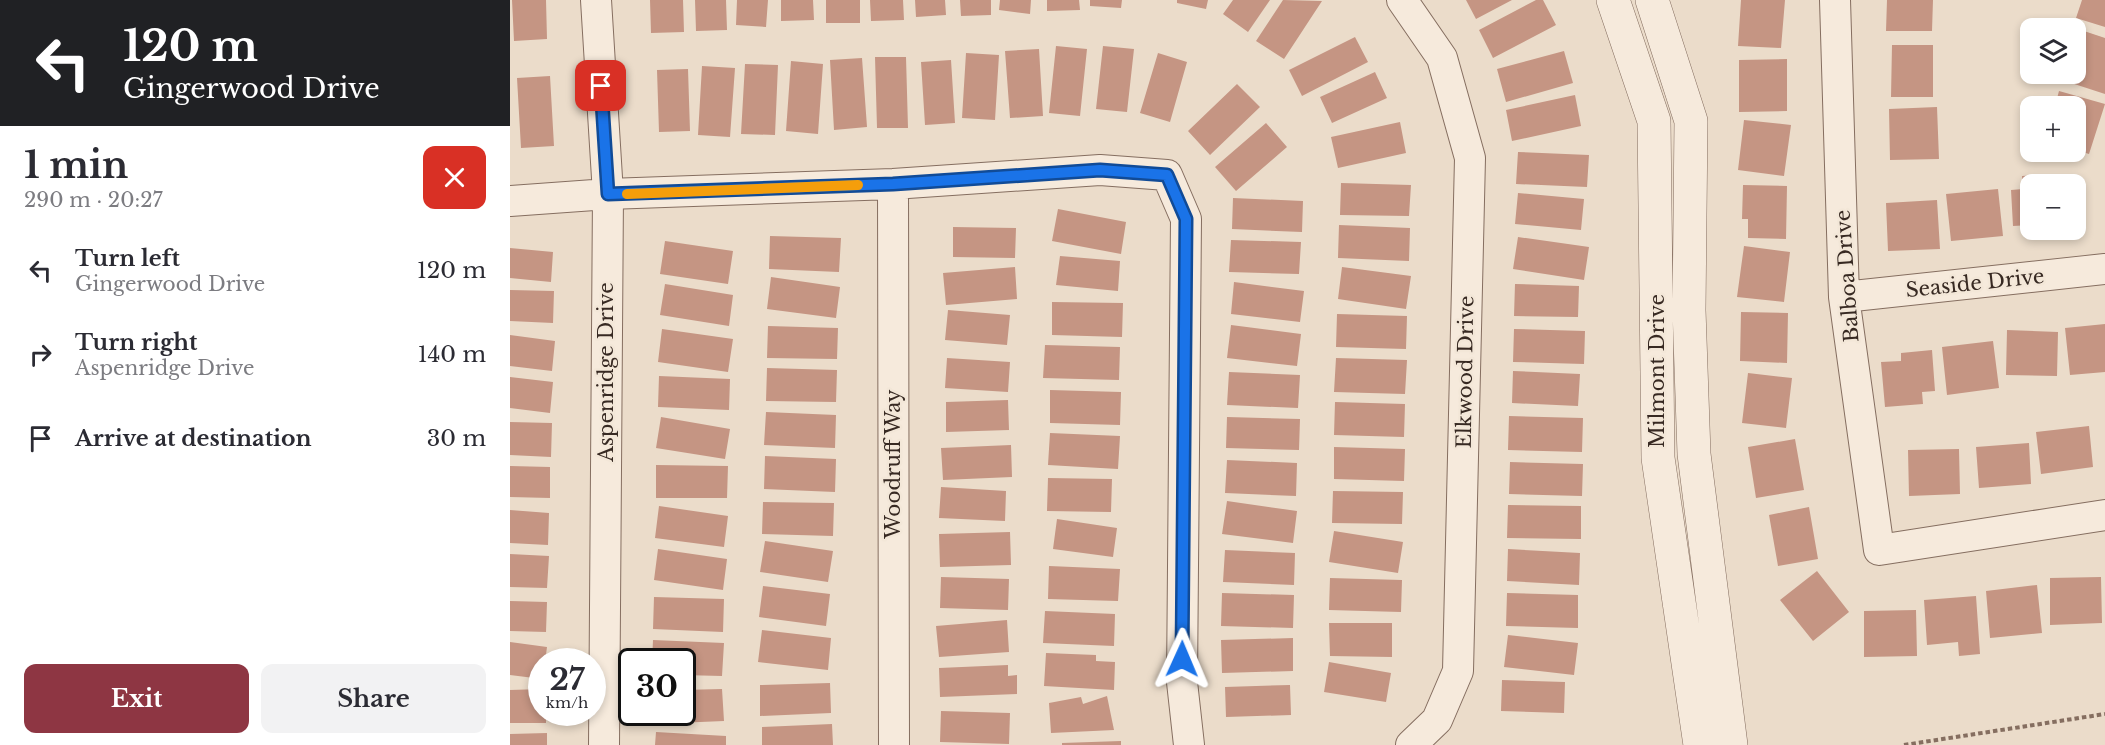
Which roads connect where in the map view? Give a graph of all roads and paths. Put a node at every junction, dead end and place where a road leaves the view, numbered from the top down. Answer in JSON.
{"nodes":[{"id":1,"x":596,"y":0,"type":"edge"},
{"id":2,"x":1402,"y":0,"type":"edge"},
{"id":3,"x":1613,"y":0,"type":"edge"},
{"id":4,"x":1652,"y":0,"type":"edge"},
{"id":5,"x":1835,"y":0,"type":"edge"},
{"id":6,"x":893,"y":184,"type":"junction"},
{"id":7,"x":608,"y":194,"type":"junction"},
{"id":8,"x":510,"y":201,"type":"edge"},
{"id":9,"x":2105,"y":269,"type":"edge"},
{"id":10,"x":1844,"y":297,"type":"junction"},
{"id":11,"x":2105,"y":515,"type":"edge"},
{"id":12,"x":2105,"y":714,"type":"edge"},
{"id":13,"x":603,"y":745,"type":"edge"},
{"id":14,"x":894,"y":745,"type":"edge"},
{"id":15,"x":1188,"y":745,"type":"edge"},
{"id":16,"x":1411,"y":745,"type":"edge"},
{"id":17,"x":1700,"y":745,"type":"edge"},
{"id":18,"x":1731,"y":745,"type":"edge"},
{"id":19,"x":1904,"y":745,"type":"edge"}],
"edges":[{"from":1,"to":7,"type":"street","name":"Aspenridge Drive"},
{"from":2,"to":16,"type":"street","name":"Elkwood Drive"},
{"from":3,"to":17,"type":"street","name":"Milmont Drive"},
{"from":4,"to":18,"type":"street","name":"Milmont Drive"},
{"from":5,"to":10,"type":"street","name":"Balboa Drive"},
{"from":6,"to":7,"type":"street"},
{"from":6,"to":14,"type":"street","name":"Woodruff Way"},
{"from":6,"to":15,"type":"street"},
{"from":7,"to":8,"type":"street"},
{"from":7,"to":13,"type":"street","name":"Aspenridge Drive"},
{"from":9,"to":10,"type":"street","name":"Seaside Drive"},
{"from":10,"to":11,"type":"street","name":"Balboa Drive"},
{"from":12,"to":19,"type":"path"}]}
